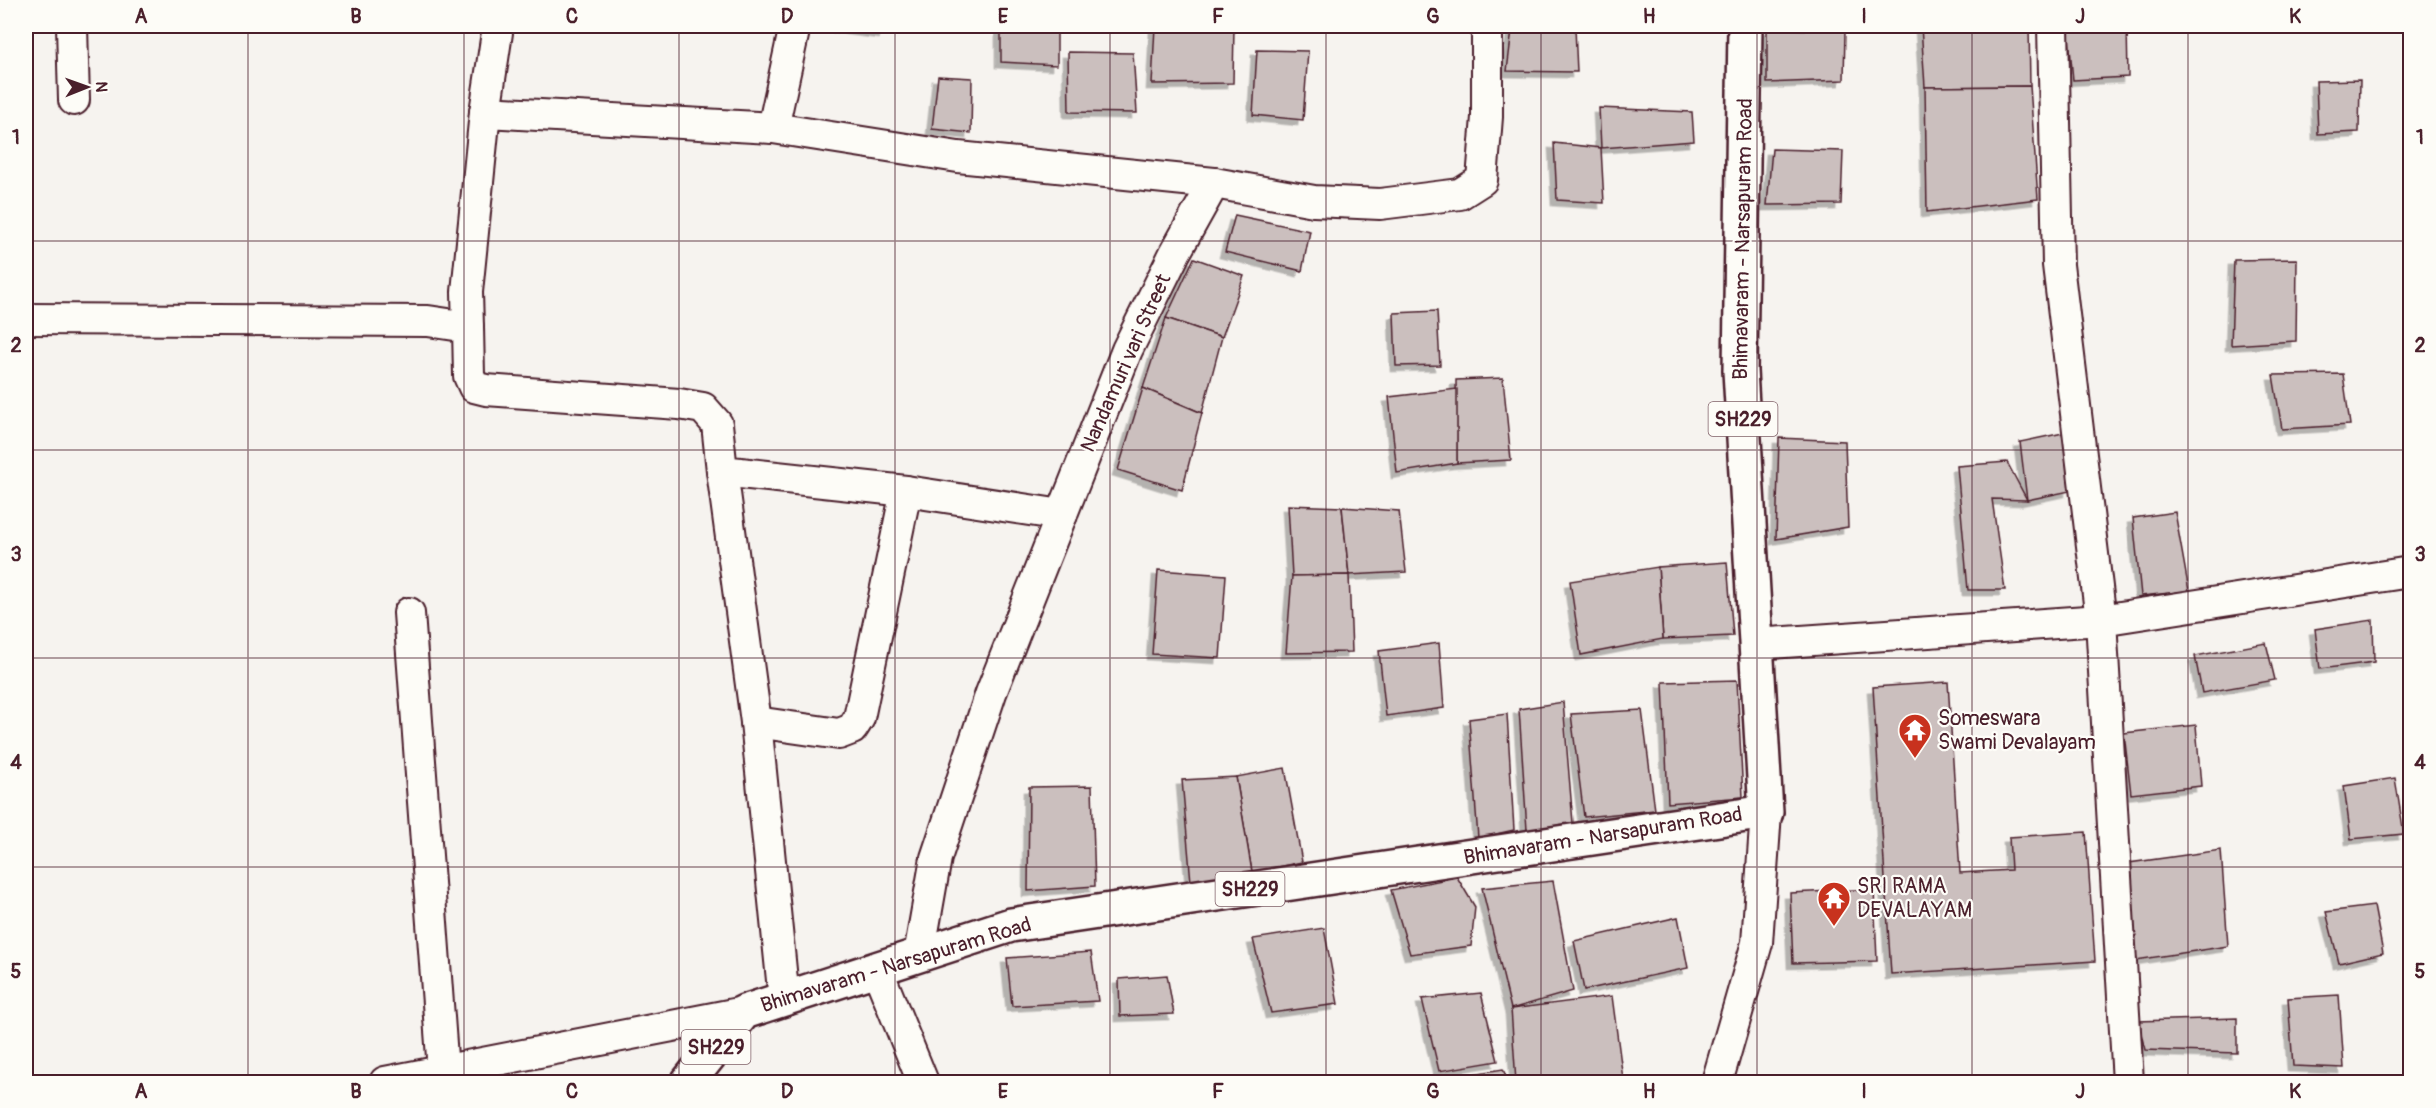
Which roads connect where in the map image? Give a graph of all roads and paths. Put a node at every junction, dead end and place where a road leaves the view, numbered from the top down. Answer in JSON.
{"nodes":[{"id":1,"x":72,"y":26,"type":"edge"},
{"id":2,"x":498,"y":26,"type":"edge"},
{"id":3,"x":795,"y":26,"type":"edge"},
{"id":4,"x":1487,"y":26,"type":"edge"},
{"id":5,"x":1745,"y":26,"type":"edge"},
{"id":6,"x":2053,"y":26,"type":"edge"},
{"id":7,"x":74,"y":100,"type":"dead end"},
{"id":8,"x":484,"y":112,"type":"junction"},
{"id":9,"x":773,"y":128,"type":"junction"},
{"id":10,"x":1214,"y":183,"type":"junction"},
{"id":11,"x":26,"y":319,"type":"edge"},
{"id":12,"x":468,"y":327,"type":"junction"},
{"id":13,"x":722,"y":471,"type":"junction"},
{"id":14,"x":906,"y":491,"type":"junction"},
{"id":15,"x":1062,"y":515,"type":"junction"},
{"id":16,"x":2410,"y":572,"type":"edge"},
{"id":17,"x":408,"y":613,"type":"dead end"},
{"id":18,"x":2101,"y":620,"type":"junction"},
{"id":19,"x":1756,"y":644,"type":"junction"},
{"id":20,"x":756,"y":722,"type":"junction"},
{"id":21,"x":1766,"y":812,"type":"junction"},
{"id":22,"x":919,"y":956,"type":"junction"},
{"id":23,"x":877,"y":969,"type":"junction"},
{"id":24,"x":784,"y":1000,"type":"junction"},
{"id":25,"x":744,"y":1012,"type":"junction"},
{"id":26,"x":443,"y":1071,"type":"junction"},
{"id":27,"x":385,"y":1083,"type":"edge"},
{"id":28,"x":688,"y":1083,"type":"edge"},
{"id":29,"x":922,"y":1083,"type":"edge"},
{"id":30,"x":1717,"y":1083,"type":"edge"},
{"id":31,"x":2128,"y":1083,"type":"edge"}],
"edges":[{"from":1,"to":7,"type":"street"},
{"from":2,"to":8,"type":"street"},
{"from":3,"to":9,"type":"street"},
{"from":4,"to":10,"type":"street"},
{"from":5,"to":19,"type":"main road","name":"Bhimavaram - Narsapuram Road","number":"SH229"},
{"from":6,"to":18,"type":"street"},
{"from":8,"to":9,"type":"street"},
{"from":8,"to":12,"type":"street"},
{"from":9,"to":10,"type":"street"},
{"from":10,"to":15,"type":"street","name":"Nandamuri vari Street"},
{"from":11,"to":12,"type":"street"},
{"from":12,"to":13,"type":"street"},
{"from":13,"to":14,"type":"street"},
{"from":13,"to":20,"type":"street"},
{"from":14,"to":15,"type":"street"},
{"from":14,"to":20,"type":"street"},
{"from":15,"to":22,"type":"street","name":"Nandamuri vari Street"},
{"from":16,"to":18,"type":"street"},
{"from":17,"to":26,"type":"street"},
{"from":18,"to":19,"type":"street"},
{"from":18,"to":31,"type":"street"},
{"from":19,"to":21,"type":"main road","name":"Bhimavaram - Narsapuram Road","number":"SH229"},
{"from":20,"to":24,"type":"street"},
{"from":21,"to":22,"type":"main road","name":"Bhimavaram - Narsapuram Road","number":"SH229"},
{"from":21,"to":30,"type":"street"},
{"from":22,"to":23,"type":"main road","name":"Bhimavaram - Narsapuram Road","number":"SH229"},
{"from":23,"to":24,"type":"main road","name":"Bhimavaram - Narsapuram Road","number":"SH229"},
{"from":23,"to":29,"type":"street"},
{"from":24,"to":25,"type":"main road","name":"Bhimavaram - Narsapuram Road","number":"SH229"},
{"from":25,"to":26,"type":"street"},
{"from":25,"to":28,"type":"main road","name":"Bhimavaram - Narsapuram Road","number":"SH229"},
{"from":26,"to":27,"type":"street"}]}
